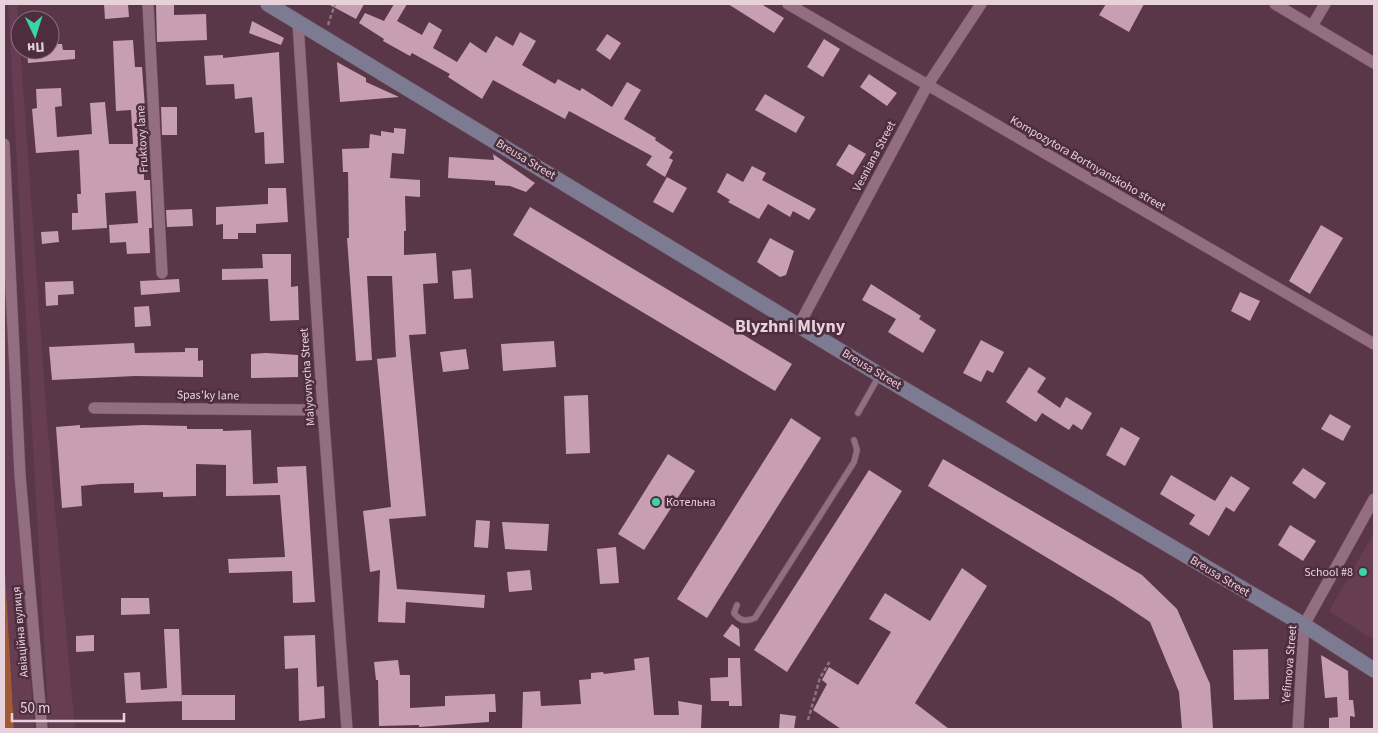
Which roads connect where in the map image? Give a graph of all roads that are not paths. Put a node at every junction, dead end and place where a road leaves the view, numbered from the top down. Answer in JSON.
{"nodes":[{"id":1,"x":148,"y":4,"type":"edge"},
{"id":2,"x":268,"y":4,"type":"edge"},
{"id":3,"x":788,"y":4,"type":"edge"},
{"id":4,"x":980,"y":4,"type":"edge"},
{"id":5,"x":1275,"y":4,"type":"edge"},
{"id":6,"x":1326,"y":4,"type":"edge"},
{"id":7,"x":298,"y":23,"type":"junction"},
{"id":8,"x":1312,"y":26,"type":"junction"},
{"id":9,"x":1374,"y":63,"type":"edge"},
{"id":10,"x":927,"y":86,"type":"junction"},
{"id":11,"x":4,"y":144,"type":"edge"},
{"id":12,"x":162,"y":273,"type":"dead end"},
{"id":13,"x":800,"y":325,"type":"junction"},
{"id":14,"x":1374,"y":344,"type":"edge"},
{"id":15,"x":880,"y":375,"type":"junction"},
{"id":16,"x":94,"y":408,"type":"dead end"},
{"id":17,"x":323,"y":410,"type":"junction"},
{"id":18,"x":858,"y":413,"type":"dead end"},
{"id":19,"x":854,"y":440,"type":"dead end"},
{"id":20,"x":1374,"y":499,"type":"edge"},
{"id":21,"x":737,"y":605,"type":"dead end"},
{"id":22,"x":1304,"y":625,"type":"junction"},
{"id":23,"x":1374,"y":670,"type":"edge"},
{"id":24,"x":42,"y":729,"type":"edge"},
{"id":25,"x":347,"y":729,"type":"edge"},
{"id":26,"x":1298,"y":729,"type":"edge"}],
"edges":[{"from":1,"to":12,"type":"street","name":"Fruktovy lane"},
{"from":2,"to":7,"type":"street","name":"Breusa Street"},
{"from":3,"to":10,"type":"street","name":"Kompozytora Bortnyanskoho street"},
{"from":4,"to":10,"type":"street","name":"Vesniana Street"},
{"from":5,"to":8,"type":"street"},
{"from":6,"to":8,"type":"street"},
{"from":7,"to":13,"type":"street","name":"Breusa Street"},
{"from":7,"to":17,"type":"street","name":"Malyovnycha Street"},
{"from":8,"to":9,"type":"street"},
{"from":10,"to":13,"type":"street","name":"Vesniana Street"},
{"from":10,"to":14,"type":"street","name":"Kompozytora Bortnyanskoho street"},
{"from":11,"to":24,"type":"street","name":"Авіаційна вулиця"},
{"from":13,"to":15,"type":"street","name":"Breusa Street"},
{"from":15,"to":18,"type":"lane"},
{"from":15,"to":22,"type":"street","name":"Breusa Street"},
{"from":16,"to":17,"type":"street","name":"Spas'ky lane"},
{"from":17,"to":25,"type":"street","name":"Malyovnycha Street"},
{"from":19,"to":21,"type":"lane"},
{"from":20,"to":22,"type":"street","name":"Yefimova Street"},
{"from":22,"to":23,"type":"street","name":"Breusa Street"},
{"from":22,"to":26,"type":"street","name":"Yefimova Street"}]}
